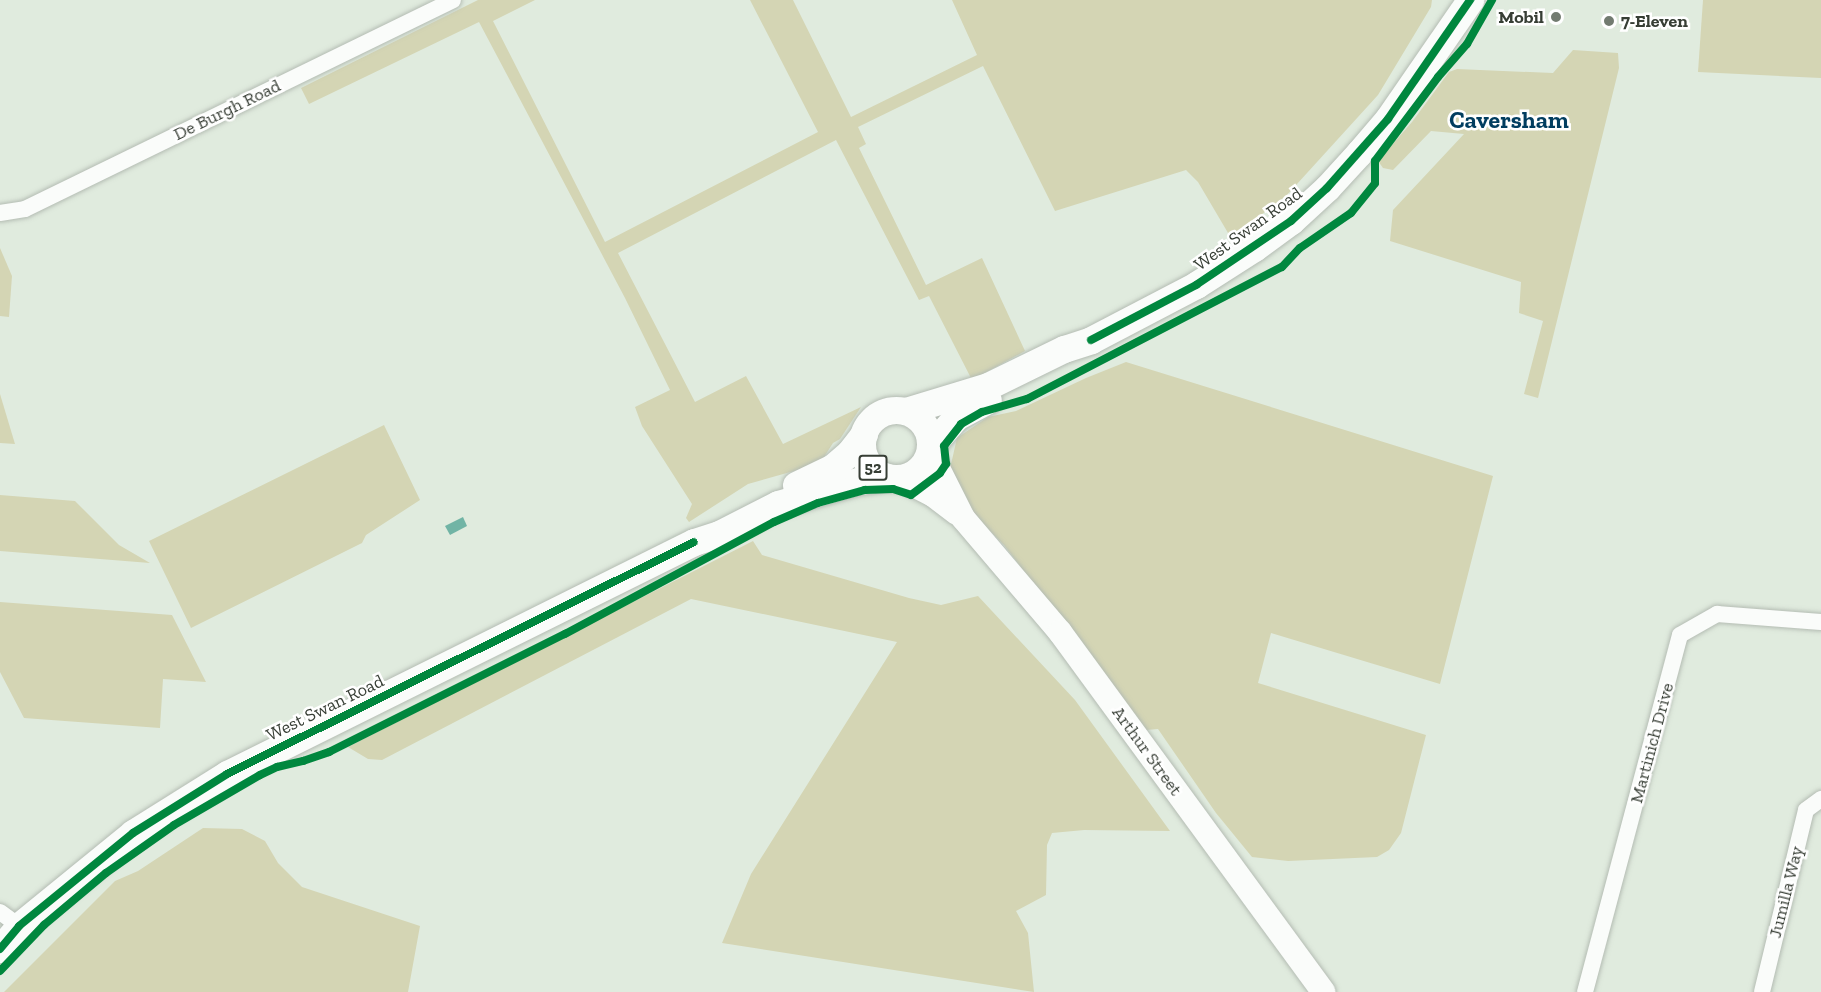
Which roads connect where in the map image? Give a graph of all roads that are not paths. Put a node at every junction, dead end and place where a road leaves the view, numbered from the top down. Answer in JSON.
{"nodes":[{"id":1,"x":453,"y":0,"type":"edge"},
{"id":2,"x":1461,"y":6,"type":"edge"},
{"id":3,"x":0,"y":213,"type":"edge"},
{"id":4,"x":1090,"y":340,"type":"junction"},
{"id":5,"x":906,"y":411,"type":"junction"},
{"id":6,"x":864,"y":434,"type":"junction"},
{"id":7,"x":930,"y":449,"type":"junction"},
{"id":8,"x":894,"y":477,"type":"junction"},
{"id":9,"x":963,"y":518,"type":"junction"},
{"id":10,"x":694,"y":542,"type":"junction"},
{"id":11,"x":1821,"y":622,"type":"edge"},
{"id":12,"x":1821,"y":799,"type":"edge"},
{"id":13,"x":10,"y":919,"type":"edge"},
{"id":14,"x":0,"y":949,"type":"edge"},
{"id":15,"x":1323,"y":992,"type":"edge"},
{"id":16,"x":1585,"y":992,"type":"edge"},
{"id":17,"x":1762,"y":992,"type":"edge"}],
"edges":[{"from":1,"to":3,"type":"street","name":"De Burgh Road"},
{"from":2,"to":4,"type":"main road","name":"West Swan Road","number":"52"},
{"from":4,"to":5,"type":"main road","name":"West Swan Road","number":"52"},
{"from":4,"to":7,"type":"main road","name":"West Swan Road","number":"52"},
{"from":5,"to":6,"type":"main road","number":"52"},
{"from":5,"to":7,"type":"main road"},
{"from":6,"to":8,"type":"main road","number":"52"},
{"from":6,"to":10,"type":"main road","name":"West Swan Road","number":"52"},
{"from":7,"to":8,"type":"main road","number":"52"},
{"from":7,"to":9,"type":"street","name":"Arthur Street"},
{"from":8,"to":9,"type":"street","name":"Arthur Street"},
{"from":8,"to":10,"type":"main road","name":"West Swan Road","number":"52"},
{"from":9,"to":15,"type":"street","name":"Arthur Street"},
{"from":10,"to":13,"type":"main road","name":"West Swan Road","number":"52"},
{"from":11,"to":16,"type":"street","name":"Martinich Drive"},
{"from":12,"to":17,"type":"street","name":"Jumilla Way"},
{"from":13,"to":14,"type":"main road","name":"West Swan Road","number":"52"}]}
